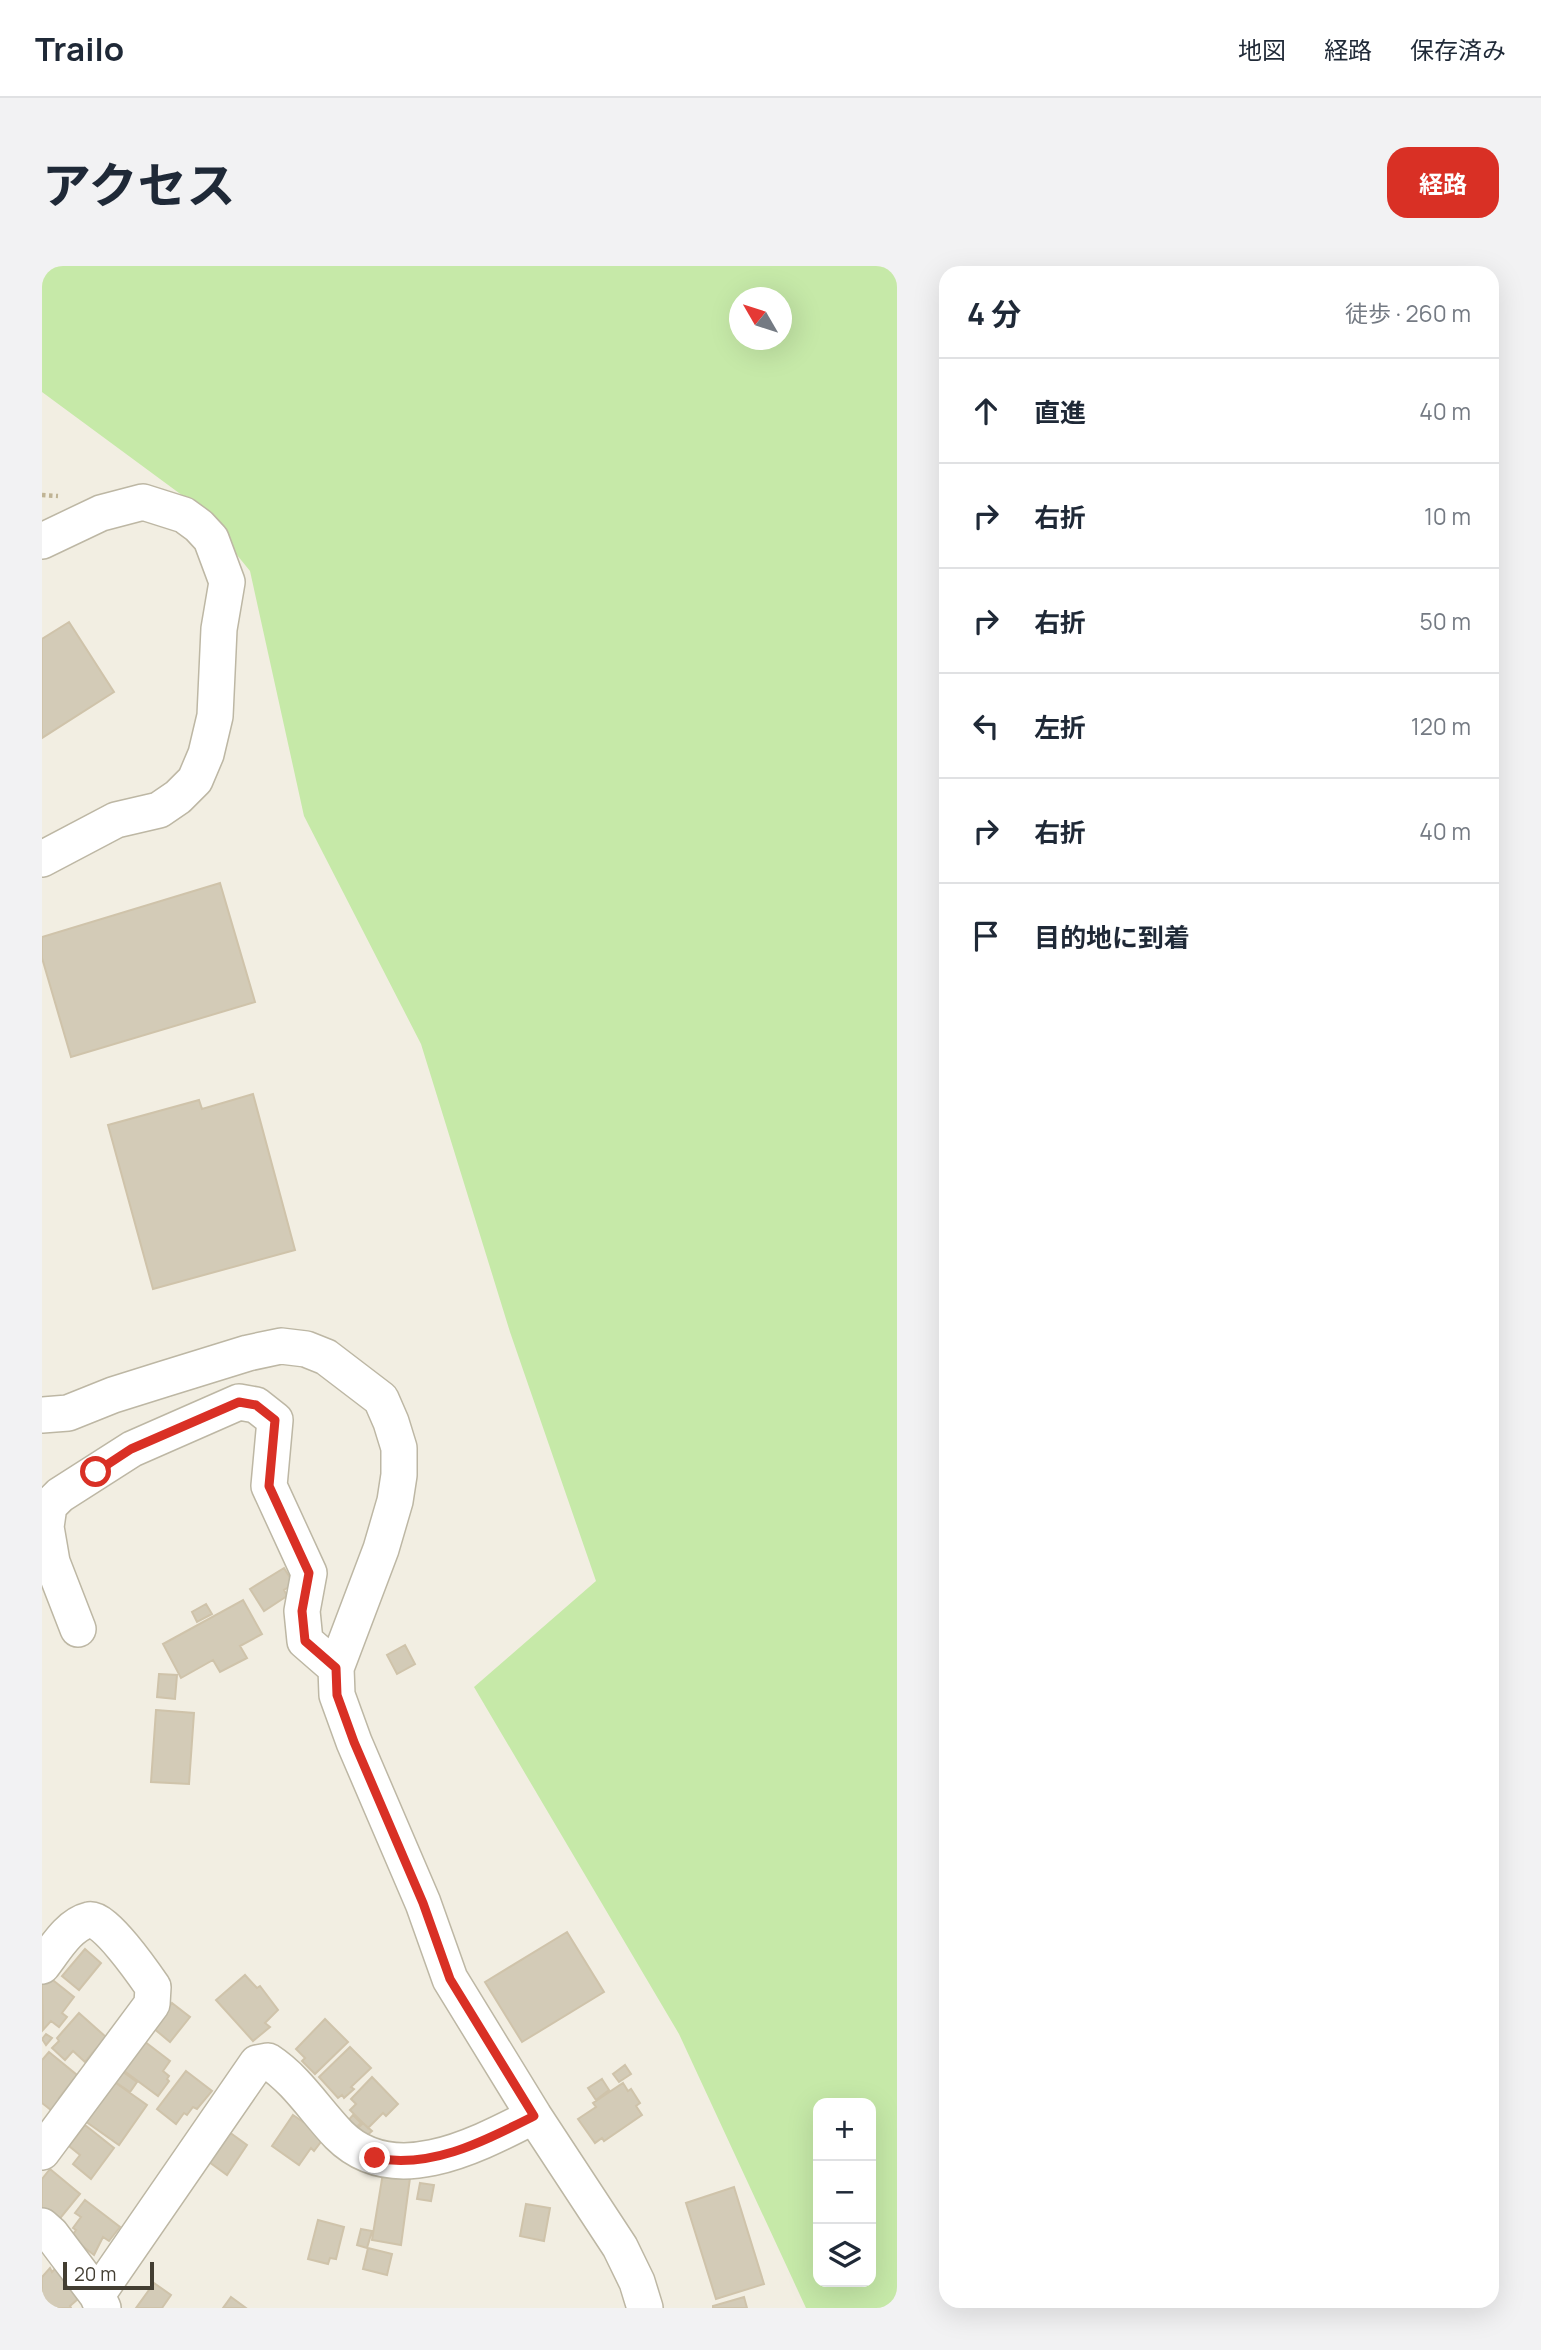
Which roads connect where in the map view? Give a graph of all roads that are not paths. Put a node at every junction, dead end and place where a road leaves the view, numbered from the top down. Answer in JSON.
{"nodes":[{"id":1,"x":42,"y":541,"type":"edge"},
{"id":2,"x":42,"y":859,"type":"edge"},
{"id":3,"x":42,"y":1415,"type":"edge"},
{"id":4,"x":78,"y":1629,"type":"dead end"},
{"id":5,"x":336,"y":1668,"type":"junction"},
{"id":6,"x":42,"y":1966,"type":"edge"},
{"id":7,"x":534,"y":2116,"type":"junction"},
{"id":8,"x":42,"y":2152,"type":"edge"},
{"id":9,"x":42,"y":2226,"type":"edge"},
{"id":10,"x":100,"y":2302,"type":"edge"},
{"id":11,"x":645,"y":2308,"type":"edge"}],
"edges":[{"from":1,"to":2,"type":"street"},
{"from":3,"to":5,"type":"street"},
{"from":4,"to":5,"type":"street"},
{"from":5,"to":7,"type":"street"},
{"from":6,"to":8,"type":"street"},
{"from":7,"to":10,"type":"street"},
{"from":7,"to":11,"type":"street"},
{"from":9,"to":10,"type":"street"}]}
